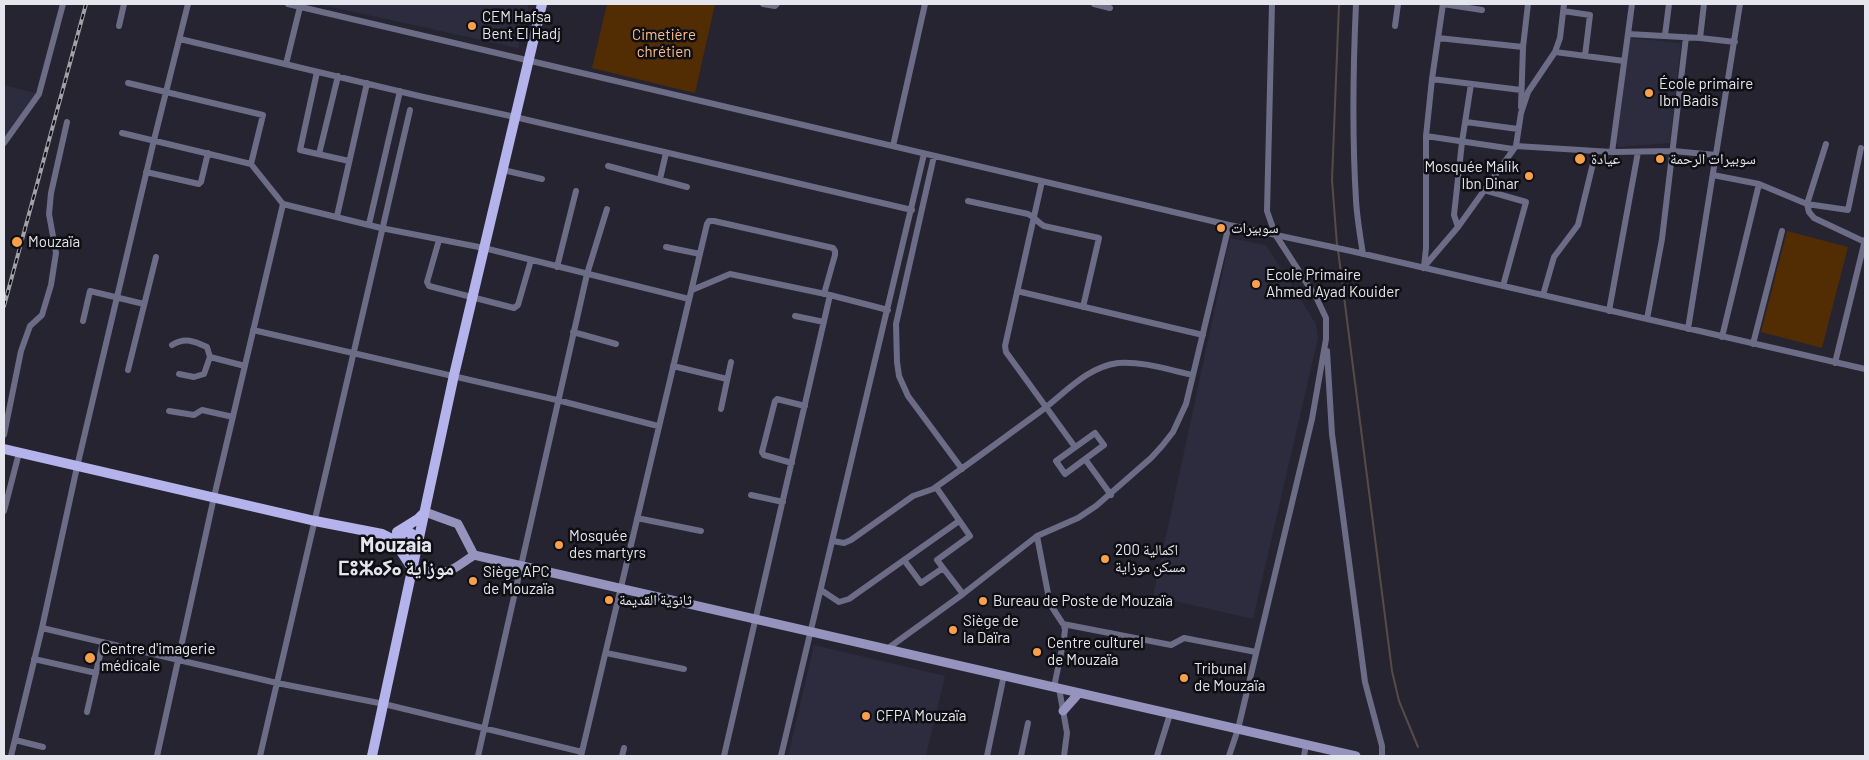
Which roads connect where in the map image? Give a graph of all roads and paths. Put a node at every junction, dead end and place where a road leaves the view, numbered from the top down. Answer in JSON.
{"nodes":[{"id":1,"x":64,"y":4,"type":"edge"},
{"id":2,"x":124,"y":4,"type":"edge"},
{"id":3,"x":188,"y":4,"type":"edge"},
{"id":4,"x":288,"y":4,"type":"edge"},
{"id":5,"x":542,"y":4,"type":"edge"},
{"id":6,"x":763,"y":4,"type":"edge"},
{"id":7,"x":777,"y":4,"type":"edge"},
{"id":8,"x":924,"y":4,"type":"edge"},
{"id":9,"x":1094,"y":4,"type":"edge"},
{"id":10,"x":1272,"y":4,"type":"edge"},
{"id":11,"x":1356,"y":4,"type":"edge"},
{"id":12,"x":1398,"y":4,"type":"edge"},
{"id":13,"x":1444,"y":4,"type":"edge"},
{"id":14,"x":1528,"y":4,"type":"edge"},
{"id":15,"x":1632,"y":4,"type":"edge"},
{"id":16,"x":1669,"y":4,"type":"edge"},
{"id":17,"x":1704,"y":4,"type":"edge"},
{"id":18,"x":1740,"y":4,"type":"edge"},
{"id":19,"x":300,"y":7,"type":"junction"},
{"id":20,"x":316,"y":7,"type":"edge"},
{"id":21,"x":1564,"y":7,"type":"edge"},
{"id":22,"x":1110,"y":8,"type":"dead end"},
{"id":23,"x":1482,"y":10,"type":"dead end"},
{"id":24,"x":119,"y":26,"type":"dead end"},
{"id":25,"x":1395,"y":26,"type":"dead end"},
{"id":26,"x":1628,"y":34,"type":"junction"},
{"id":27,"x":1665,"y":35,"type":"junction"},
{"id":28,"x":1686,"y":37,"type":"junction"},
{"id":29,"x":1438,"y":38,"type":"junction"},
{"id":30,"x":1700,"y":38,"type":"junction"},
{"id":31,"x":180,"y":39,"type":"junction"},
{"id":32,"x":1735,"y":42,"type":"junction"},
{"id":33,"x":1523,"y":47,"type":"junction"},
{"id":34,"x":1555,"y":52,"type":"junction"},
{"id":35,"x":1585,"y":56,"type":"junction"},
{"id":36,"x":529,"y":60,"type":"junction"},
{"id":37,"x":1624,"y":61,"type":"junction"},
{"id":38,"x":286,"y":64,"type":"junction"},
{"id":39,"x":317,"y":72,"type":"junction"},
{"id":40,"x":338,"y":76,"type":"junction"},
{"id":41,"x":1432,"y":79,"type":"junction"},
{"id":42,"x":128,"y":83,"type":"dead end"},
{"id":43,"x":367,"y":83,"type":"junction"},
{"id":44,"x":1471,"y":84,"type":"junction"},
{"id":45,"x":1521,"y":90,"type":"junction"},
{"id":46,"x":400,"y":91,"type":"junction"},
{"id":47,"x":166,"y":92,"type":"junction"},
{"id":48,"x":410,"y":110,"type":"dead end"},
{"id":49,"x":1521,"y":113,"type":"junction"},
{"id":50,"x":516,"y":117,"type":"junction"},
{"id":51,"x":68,"y":122,"type":"dead end"},
{"id":52,"x":1466,"y":122,"type":"junction"},
{"id":53,"x":1518,"y":129,"type":"junction"},
{"id":54,"x":122,"y":133,"type":"dead end"},
{"id":55,"x":1426,"y":136,"type":"junction"},
{"id":56,"x":154,"y":140,"type":"junction"},
{"id":57,"x":1462,"y":142,"type":"junction"},
{"id":58,"x":4,"y":144,"type":"edge"},
{"id":59,"x":1826,"y":144,"type":"dead end"},
{"id":60,"x":893,"y":146,"type":"junction"},
{"id":61,"x":1514,"y":147,"type":"junction"},
{"id":62,"x":1861,"y":148,"type":"dead end"},
{"id":63,"x":1596,"y":151,"type":"junction"},
{"id":64,"x":1672,"y":151,"type":"junction"},
{"id":65,"x":1612,"y":152,"type":"junction"},
{"id":66,"x":1638,"y":152,"type":"junction"},
{"id":67,"x":208,"y":153,"type":"junction"},
{"id":68,"x":666,"y":153,"type":"junction"},
{"id":69,"x":319,"y":154,"type":"junction"},
{"id":70,"x":924,"y":154,"type":"junction"},
{"id":71,"x":1716,"y":155,"type":"junction"},
{"id":72,"x":934,"y":156,"type":"junction"},
{"id":73,"x":349,"y":161,"type":"junction"},
{"id":74,"x":251,"y":164,"type":"junction"},
{"id":75,"x":608,"y":166,"type":"dead end"},
{"id":76,"x":503,"y":170,"type":"junction"},
{"id":77,"x":146,"y":172,"type":"junction"},
{"id":78,"x":1713,"y":175,"type":"junction"},
{"id":79,"x":542,"y":179,"type":"dead end"},
{"id":80,"x":660,"y":179,"type":"junction"},
{"id":81,"x":1042,"y":181,"type":"junction"},
{"id":82,"x":1759,"y":184,"type":"junction"},
{"id":83,"x":688,"y":187,"type":"dead end"},
{"id":84,"x":1484,"y":190,"type":"junction"},
{"id":85,"x":576,"y":192,"type":"dead end"},
{"id":86,"x":968,"y":201,"type":"dead end"},
{"id":87,"x":283,"y":204,"type":"junction"},
{"id":88,"x":1807,"y":204,"type":"junction"},
{"id":89,"x":607,"y":209,"type":"dead end"},
{"id":90,"x":912,"y":210,"type":"junction"},
{"id":91,"x":337,"y":216,"type":"junction"},
{"id":92,"x":1035,"y":217,"type":"junction"},
{"id":93,"x":369,"y":224,"type":"junction"},
{"id":94,"x":1229,"y":225,"type":"junction"},
{"id":95,"x":1458,"y":227,"type":"junction"},
{"id":96,"x":381,"y":228,"type":"junction"},
{"id":97,"x":1782,"y":231,"type":"dead end"},
{"id":98,"x":1275,"y":234,"type":"junction"},
{"id":99,"x":439,"y":240,"type":"junction"},
{"id":100,"x":1865,"y":241,"type":"edge"},
{"id":101,"x":666,"y":247,"type":"dead end"},
{"id":102,"x":484,"y":248,"type":"junction"},
{"id":103,"x":700,"y":254,"type":"junction"},
{"id":104,"x":1363,"y":254,"type":"junction"},
{"id":105,"x":156,"y":257,"type":"dead end"},
{"id":106,"x":531,"y":260,"type":"junction"},
{"id":107,"x":557,"y":266,"type":"junction"},
{"id":108,"x":1423,"y":268,"type":"junction"},
{"id":109,"x":587,"y":274,"type":"junction"},
{"id":110,"x":1503,"y":286,"type":"junction"},
{"id":111,"x":692,"y":290,"type":"junction"},
{"id":112,"x":1017,"y":291,"type":"junction"},
{"id":113,"x":827,"y":294,"type":"junction"},
{"id":114,"x":1543,"y":295,"type":"junction"},
{"id":115,"x":117,"y":297,"type":"junction"},
{"id":116,"x":472,"y":297,"type":"junction"},
{"id":117,"x":689,"y":299,"type":"junction"},
{"id":118,"x":144,"y":304,"type":"junction"},
{"id":119,"x":1083,"y":307,"type":"junction"},
{"id":120,"x":888,"y":310,"type":"junction"},
{"id":121,"x":1609,"y":311,"type":"junction"},
{"id":122,"x":795,"y":316,"type":"dead end"},
{"id":123,"x":1647,"y":319,"type":"junction"},
{"id":124,"x":83,"y":321,"type":"dead end"},
{"id":125,"x":824,"y":322,"type":"junction"},
{"id":126,"x":1688,"y":329,"type":"junction"},
{"id":127,"x":253,"y":330,"type":"junction"},
{"id":128,"x":573,"y":332,"type":"junction"},
{"id":129,"x":1203,"y":335,"type":"junction"},
{"id":130,"x":1722,"y":337,"type":"junction"},
{"id":131,"x":1326,"y":339,"type":"junction"},
{"id":132,"x":616,"y":344,"type":"dead end"},
{"id":133,"x":1753,"y":344,"type":"junction"},
{"id":134,"x":172,"y":345,"type":"dead end"},
{"id":135,"x":352,"y":352,"type":"junction"},
{"id":136,"x":210,"y":357,"type":"junction"},
{"id":137,"x":731,"y":362,"type":"dead end"},
{"id":138,"x":1835,"y":362,"type":"junction"},
{"id":139,"x":245,"y":366,"type":"junction"},
{"id":140,"x":673,"y":366,"type":"junction"},
{"id":141,"x":1865,"y":369,"type":"edge"},
{"id":142,"x":128,"y":370,"type":"dead end"},
{"id":143,"x":179,"y":374,"type":"dead end"},
{"id":144,"x":1193,"y":375,"type":"junction"},
{"id":145,"x":454,"y":376,"type":"junction"},
{"id":146,"x":727,"y":379,"type":"junction"},
{"id":147,"x":557,"y":400,"type":"junction"},
{"id":148,"x":805,"y":406,"type":"junction"},
{"id":149,"x":1046,"y":407,"type":"junction"},
{"id":150,"x":720,"y":409,"type":"dead end"},
{"id":151,"x":169,"y":411,"type":"dead end"},
{"id":152,"x":232,"y":417,"type":"junction"},
{"id":153,"x":658,"y":426,"type":"junction"},
{"id":154,"x":4,"y":435,"type":"edge"},
{"id":155,"x":1075,"y":447,"type":"junction"},
{"id":156,"x":4,"y":450,"type":"edge"},
{"id":157,"x":19,"y":453,"type":"junction"},
{"id":158,"x":1085,"y":459,"type":"junction"},
{"id":159,"x":792,"y":463,"type":"junction"},
{"id":160,"x":77,"y":466,"type":"junction"},
{"id":161,"x":962,"y":468,"type":"junction"},
{"id":162,"x":936,"y":487,"type":"junction"},
{"id":163,"x":751,"y":495,"type":"dead end"},
{"id":164,"x":1110,"y":495,"type":"junction"},
{"id":165,"x":214,"y":497,"type":"junction"},
{"id":166,"x":783,"y":502,"type":"junction"},
{"id":167,"x":4,"y":511,"type":"edge"},
{"id":168,"x":425,"y":512,"type":"junction"},
{"id":169,"x":637,"y":518,"type":"junction"},
{"id":170,"x":315,"y":520,"type":"junction"},
{"id":171,"x":959,"y":521,"type":"junction"},
{"id":172,"x":701,"y":531,"type":"dead end"},
{"id":173,"x":389,"y":535,"type":"junction"},
{"id":174,"x":1037,"y":536,"type":"junction"},
{"id":175,"x":412,"y":539,"type":"junction"},
{"id":176,"x":833,"y":542,"type":"junction"},
{"id":177,"x":474,"y":555,"type":"junction"},
{"id":178,"x":904,"y":560,"type":"junction"},
{"id":179,"x":521,"y":564,"type":"junction"},
{"id":180,"x":412,"y":568,"type":"junction"},
{"id":181,"x":943,"y":568,"type":"junction"},
{"id":182,"x":621,"y":588,"type":"junction"},
{"id":183,"x":821,"y":590,"type":"junction"},
{"id":184,"x":963,"y":594,"type":"junction"},
{"id":185,"x":756,"y":619,"type":"junction"},
{"id":186,"x":1063,"y":624,"type":"junction"},
{"id":187,"x":42,"y":628,"type":"junction"},
{"id":188,"x":812,"y":631,"type":"junction"},
{"id":189,"x":103,"y":642,"type":"junction"},
{"id":190,"x":887,"y":649,"type":"junction"},
{"id":191,"x":1256,"y":652,"type":"junction"},
{"id":192,"x":606,"y":653,"type":"junction"},
{"id":193,"x":34,"y":659,"type":"junction"},
{"id":194,"x":178,"y":659,"type":"junction"},
{"id":195,"x":684,"y":669,"type":"dead end"},
{"id":196,"x":96,"y":673,"type":"junction"},
{"id":197,"x":1004,"y":676,"type":"junction"},
{"id":198,"x":277,"y":682,"type":"junction"},
{"id":199,"x":1057,"y":688,"type":"junction"},
{"id":200,"x":1080,"y":693,"type":"junction"},
{"id":201,"x":384,"y":704,"type":"junction"},
{"id":202,"x":87,"y":712,"type":"dead end"},
{"id":203,"x":1063,"y":712,"type":"junction"},
{"id":204,"x":1170,"y":714,"type":"junction"},
{"id":205,"x":1028,"y":723,"type":"dead end"},
{"id":206,"x":484,"y":728,"type":"junction"},
{"id":207,"x":1238,"y":729,"type":"junction"},
{"id":208,"x":15,"y":740,"type":"junction"},
{"id":209,"x":1306,"y":745,"type":"junction"},
{"id":210,"x":43,"y":747,"type":"dead end"},
{"id":211,"x":624,"y":748,"type":"dead end"},
{"id":212,"x":582,"y":754,"type":"edge"},
{"id":213,"x":11,"y":756,"type":"edge"},
{"id":214,"x":156,"y":756,"type":"edge"},
{"id":215,"x":260,"y":756,"type":"edge"},
{"id":216,"x":372,"y":756,"type":"edge"},
{"id":217,"x":478,"y":756,"type":"edge"},
{"id":218,"x":622,"y":756,"type":"edge"},
{"id":219,"x":724,"y":756,"type":"edge"},
{"id":220,"x":782,"y":756,"type":"edge"},
{"id":221,"x":986,"y":756,"type":"edge"},
{"id":222,"x":1021,"y":756,"type":"edge"},
{"id":223,"x":1064,"y":756,"type":"edge"},
{"id":224,"x":1157,"y":756,"type":"edge"},
{"id":225,"x":1229,"y":756,"type":"edge"},
{"id":226,"x":1304,"y":756,"type":"edge"},
{"id":227,"x":1356,"y":756,"type":"edge"},
{"id":228,"x":1382,"y":756,"type":"edge"}],
"edges":[{"from":1,"to":58,"type":"street"},
{"from":2,"to":24,"type":"street"},
{"from":3,"to":31,"type":"street"},
{"from":4,"to":19,"type":"street"},
{"from":5,"to":36,"type":"main road"},
{"from":6,"to":7,"type":"street"},
{"from":8,"to":60,"type":"street"},
{"from":9,"to":22,"type":"street"},
{"from":10,"to":98,"type":"street"},
{"from":11,"to":104,"type":"street"},
{"from":12,"to":25,"type":"street"},
{"from":13,"to":23,"type":"street"},
{"from":13,"to":29,"type":"street"},
{"from":14,"to":33,"type":"street"},
{"from":15,"to":26,"type":"street"},
{"from":16,"to":27,"type":"street"},
{"from":17,"to":30,"type":"street"},
{"from":18,"to":32,"type":"street"},
{"from":19,"to":20,"type":"street"},
{"from":19,"to":38,"type":"street"},
{"from":20,"to":36,"type":"street"},
{"from":21,"to":34,"type":"street"},
{"from":21,"to":35,"type":"street"},
{"from":26,"to":27,"type":"street"},
{"from":26,"to":37,"type":"street"},
{"from":27,"to":28,"type":"street"},
{"from":28,"to":30,"type":"street"},
{"from":28,"to":64,"type":"street"},
{"from":29,"to":33,"type":"street"},
{"from":29,"to":41,"type":"street"},
{"from":30,"to":32,"type":"street"},
{"from":31,"to":38,"type":"street"},
{"from":31,"to":47,"type":"street"},
{"from":32,"to":71,"type":"street"},
{"from":33,"to":45,"type":"street"},
{"from":34,"to":35,"type":"street"},
{"from":34,"to":49,"type":"street"},
{"from":35,"to":37,"type":"street"},
{"from":36,"to":50,"type":"main road"},
{"from":36,"to":60,"type":"street"},
{"from":37,"to":65,"type":"street"},
{"from":38,"to":39,"type":"street"},
{"from":39,"to":40,"type":"street"},
{"from":39,"to":69,"type":"street"},
{"from":40,"to":43,"type":"street"},
{"from":40,"to":69,"type":"street"},
{"from":41,"to":44,"type":"street"},
{"from":41,"to":55,"type":"street"},
{"from":42,"to":47,"type":"street"},
{"from":43,"to":46,"type":"street"},
{"from":43,"to":73,"type":"street"},
{"from":44,"to":45,"type":"street"},
{"from":44,"to":52,"type":"street"},
{"from":45,"to":49,"type":"street"},
{"from":46,"to":50,"type":"street"},
{"from":46,"to":93,"type":"street"},
{"from":47,"to":56,"type":"street"},
{"from":47,"to":74,"type":"street"},
{"from":48,"to":96,"type":"street"},
{"from":49,"to":53,"type":"street"},
{"from":50,"to":68,"type":"street"},
{"from":50,"to":76,"type":"main road"},
{"from":51,"to":154,"type":"street"},
{"from":52,"to":53,"type":"street"},
{"from":52,"to":57,"type":"street"},
{"from":53,"to":61,"type":"street"},
{"from":54,"to":56,"type":"street"},
{"from":55,"to":57,"type":"street"},
{"from":55,"to":108,"type":"street"},
{"from":56,"to":67,"type":"street"},
{"from":56,"to":77,"type":"street"},
{"from":57,"to":61,"type":"street"},
{"from":57,"to":95,"type":"street"},
{"from":59,"to":88,"type":"street"},
{"from":60,"to":70,"type":"street"},
{"from":61,"to":63,"type":"street"},
{"from":61,"to":84,"type":"street"},
{"from":62,"to":88,"type":"street"},
{"from":63,"to":65,"type":"street"},
{"from":63,"to":114,"type":"street"},
{"from":64,"to":66,"type":"street"},
{"from":64,"to":71,"type":"street"},
{"from":64,"to":123,"type":"street"},
{"from":65,"to":66,"type":"street"},
{"from":66,"to":121,"type":"street"},
{"from":67,"to":74,"type":"street"},
{"from":67,"to":77,"type":"street"},
{"from":68,"to":80,"type":"street"},
{"from":68,"to":90,"type":"street"},
{"from":69,"to":73,"type":"street"},
{"from":70,"to":72,"type":"street"},
{"from":70,"to":90,"type":"street"},
{"from":71,"to":78,"type":"street"},
{"from":72,"to":81,"type":"street"},
{"from":72,"to":161,"type":"street"},
{"from":73,"to":91,"type":"street"},
{"from":74,"to":87,"type":"street"},
{"from":75,"to":80,"type":"street"},
{"from":76,"to":79,"type":"street"},
{"from":76,"to":102,"type":"main road"},
{"from":77,"to":115,"type":"street"},
{"from":78,"to":82,"type":"street"},
{"from":78,"to":126,"type":"street"},
{"from":80,"to":83,"type":"street"},
{"from":81,"to":92,"type":"street"},
{"from":81,"to":94,"type":"street"},
{"from":82,"to":88,"type":"street"},
{"from":82,"to":130,"type":"street"},
{"from":84,"to":95,"type":"street"},
{"from":84,"to":110,"type":"street"},
{"from":85,"to":107,"type":"street"},
{"from":86,"to":92,"type":"street"},
{"from":87,"to":91,"type":"street"},
{"from":87,"to":127,"type":"street"},
{"from":88,"to":100,"type":"street"},
{"from":89,"to":109,"type":"street"},
{"from":90,"to":120,"type":"street"},
{"from":91,"to":93,"type":"street"},
{"from":92,"to":112,"type":"street"},
{"from":92,"to":119,"type":"street"},
{"from":93,"to":96,"type":"street"},
{"from":94,"to":98,"type":"street"},
{"from":94,"to":129,"type":"street"},
{"from":95,"to":108,"type":"street"},
{"from":96,"to":99,"type":"street"},
{"from":96,"to":135,"type":"street"},
{"from":97,"to":133,"type":"street"},
{"from":98,"to":104,"type":"street"},
{"from":98,"to":131,"type":"street"},
{"from":99,"to":102,"type":"street"},
{"from":99,"to":116,"type":"street"},
{"from":100,"to":138,"type":"street"},
{"from":101,"to":103,"type":"street"},
{"from":102,"to":106,"type":"street"},
{"from":102,"to":116,"type":"main road"},
{"from":103,"to":111,"type":"street"},
{"from":103,"to":113,"type":"street"},
{"from":104,"to":108,"type":"street"},
{"from":105,"to":118,"type":"street"},
{"from":106,"to":107,"type":"street"},
{"from":106,"to":116,"type":"street"},
{"from":107,"to":109,"type":"street"},
{"from":108,"to":110,"type":"street"},
{"from":109,"to":117,"type":"street"},
{"from":109,"to":128,"type":"street"},
{"from":110,"to":114,"type":"street"},
{"from":111,"to":113,"type":"street"},
{"from":111,"to":117,"type":"street"},
{"from":112,"to":119,"type":"street"},
{"from":112,"to":149,"type":"street"},
{"from":113,"to":120,"type":"street"},
{"from":113,"to":125,"type":"street"},
{"from":114,"to":121,"type":"street"},
{"from":115,"to":118,"type":"street"},
{"from":115,"to":124,"type":"street"},
{"from":115,"to":160,"type":"street"},
{"from":116,"to":145,"type":"main road"},
{"from":117,"to":140,"type":"street"},
{"from":118,"to":142,"type":"street"},
{"from":119,"to":129,"type":"street"},
{"from":120,"to":176,"type":"street"},
{"from":121,"to":123,"type":"street"},
{"from":122,"to":125,"type":"street"},
{"from":123,"to":126,"type":"street"},
{"from":125,"to":148,"type":"street"},
{"from":126,"to":130,"type":"street"},
{"from":127,"to":135,"type":"street"},
{"from":127,"to":139,"type":"street"},
{"from":128,"to":132,"type":"street"},
{"from":128,"to":147,"type":"street"},
{"from":129,"to":144,"type":"street"},
{"from":130,"to":133,"type":"street"},
{"from":131,"to":191,"type":"street"},
{"from":131,"to":228,"type":"street"},
{"from":133,"to":138,"type":"street"},
{"from":134,"to":136,"type":"street"},
{"from":135,"to":145,"type":"street"},
{"from":135,"to":170,"type":"street"},
{"from":136,"to":139,"type":"street"},
{"from":136,"to":143,"type":"street"},
{"from":137,"to":146,"type":"street"},
{"from":138,"to":141,"type":"street"},
{"from":139,"to":152,"type":"street"},
{"from":140,"to":146,"type":"street"},
{"from":140,"to":153,"type":"street"},
{"from":144,"to":149,"type":"street"},
{"from":144,"to":164,"type":"street"},
{"from":145,"to":147,"type":"street"},
{"from":145,"to":168,"type":"main road"},
{"from":146,"to":150,"type":"street"},
{"from":147,"to":153,"type":"street"},
{"from":147,"to":179,"type":"street"},
{"from":148,"to":159,"type":"street"},
{"from":148,"to":159,"type":"street"},
{"from":149,"to":155,"type":"street"},
{"from":149,"to":161,"type":"street"},
{"from":151,"to":152,"type":"street"},
{"from":152,"to":165,"type":"street"},
{"from":153,"to":169,"type":"street"},
{"from":155,"to":158,"type":"street"},
{"from":155,"to":158,"type":"street"},
{"from":156,"to":157,"type":"main road"},
{"from":157,"to":160,"type":"main road"},
{"from":157,"to":167,"type":"street"},
{"from":158,"to":164,"type":"street"},
{"from":159,"to":166,"type":"street"},
{"from":160,"to":165,"type":"main road"},
{"from":160,"to":187,"type":"street"},
{"from":161,"to":162,"type":"street"},
{"from":162,"to":171,"type":"street"},
{"from":162,"to":176,"type":"street"},
{"from":163,"to":166,"type":"street"},
{"from":164,"to":174,"type":"street"},
{"from":165,"to":170,"type":"main road"},
{"from":165,"to":194,"type":"street"},
{"from":166,"to":185,"type":"street"},
{"from":168,"to":173,"type":"main road"},
{"from":168,"to":175,"type":"main road"},
{"from":168,"to":177,"type":"main road"},
{"from":169,"to":172,"type":"street"},
{"from":169,"to":182,"type":"street"},
{"from":170,"to":173,"type":"main road"},
{"from":170,"to":198,"type":"street"},
{"from":171,"to":178,"type":"street"},
{"from":171,"to":181,"type":"street"},
{"from":173,"to":175,"type":"main road"},
{"from":173,"to":180,"type":"main road"},
{"from":174,"to":184,"type":"street"},
{"from":174,"to":186,"type":"street"},
{"from":175,"to":180,"type":"main road"},
{"from":176,"to":183,"type":"street"},
{"from":177,"to":179,"type":"main road"},
{"from":177,"to":180,"type":"main road"},
{"from":178,"to":181,"type":"street"},
{"from":178,"to":183,"type":"street"},
{"from":179,"to":182,"type":"main road"},
{"from":179,"to":206,"type":"street"},
{"from":180,"to":201,"type":"main road"},
{"from":181,"to":184,"type":"street"},
{"from":182,"to":185,"type":"main road"},
{"from":182,"to":192,"type":"street"},
{"from":183,"to":188,"type":"street"},
{"from":184,"to":190,"type":"street"},
{"from":185,"to":188,"type":"main road"},
{"from":185,"to":219,"type":"street"},
{"from":186,"to":191,"type":"street"},
{"from":186,"to":199,"type":"street"},
{"from":187,"to":189,"type":"street"},
{"from":187,"to":193,"type":"street"},
{"from":188,"to":190,"type":"main road"},
{"from":188,"to":220,"type":"street"},
{"from":189,"to":194,"type":"street"},
{"from":189,"to":196,"type":"street"},
{"from":190,"to":197,"type":"main road"},
{"from":191,"to":207,"type":"street"},
{"from":192,"to":195,"type":"street"},
{"from":192,"to":212,"type":"street"},
{"from":193,"to":196,"type":"street"},
{"from":193,"to":208,"type":"street"},
{"from":194,"to":198,"type":"street"},
{"from":194,"to":214,"type":"street"},
{"from":196,"to":202,"type":"street"},
{"from":197,"to":199,"type":"main road"},
{"from":197,"to":221,"type":"street"},
{"from":198,"to":201,"type":"street"},
{"from":198,"to":215,"type":"street"},
{"from":199,"to":200,"type":"main road"},
{"from":199,"to":203,"type":"street"},
{"from":200,"to":203,"type":"main road"},
{"from":200,"to":204,"type":"main road"},
{"from":201,"to":206,"type":"street"},
{"from":201,"to":216,"type":"main road"},
{"from":203,"to":223,"type":"street"},
{"from":204,"to":207,"type":"main road"},
{"from":204,"to":224,"type":"street"},
{"from":205,"to":222,"type":"street"},
{"from":206,"to":212,"type":"street"},
{"from":206,"to":217,"type":"street"},
{"from":207,"to":209,"type":"main road"},
{"from":207,"to":225,"type":"street"},
{"from":208,"to":210,"type":"street"},
{"from":208,"to":213,"type":"street"},
{"from":209,"to":226,"type":"street"},
{"from":209,"to":227,"type":"main road"},
{"from":211,"to":218,"type":"street"}]}
